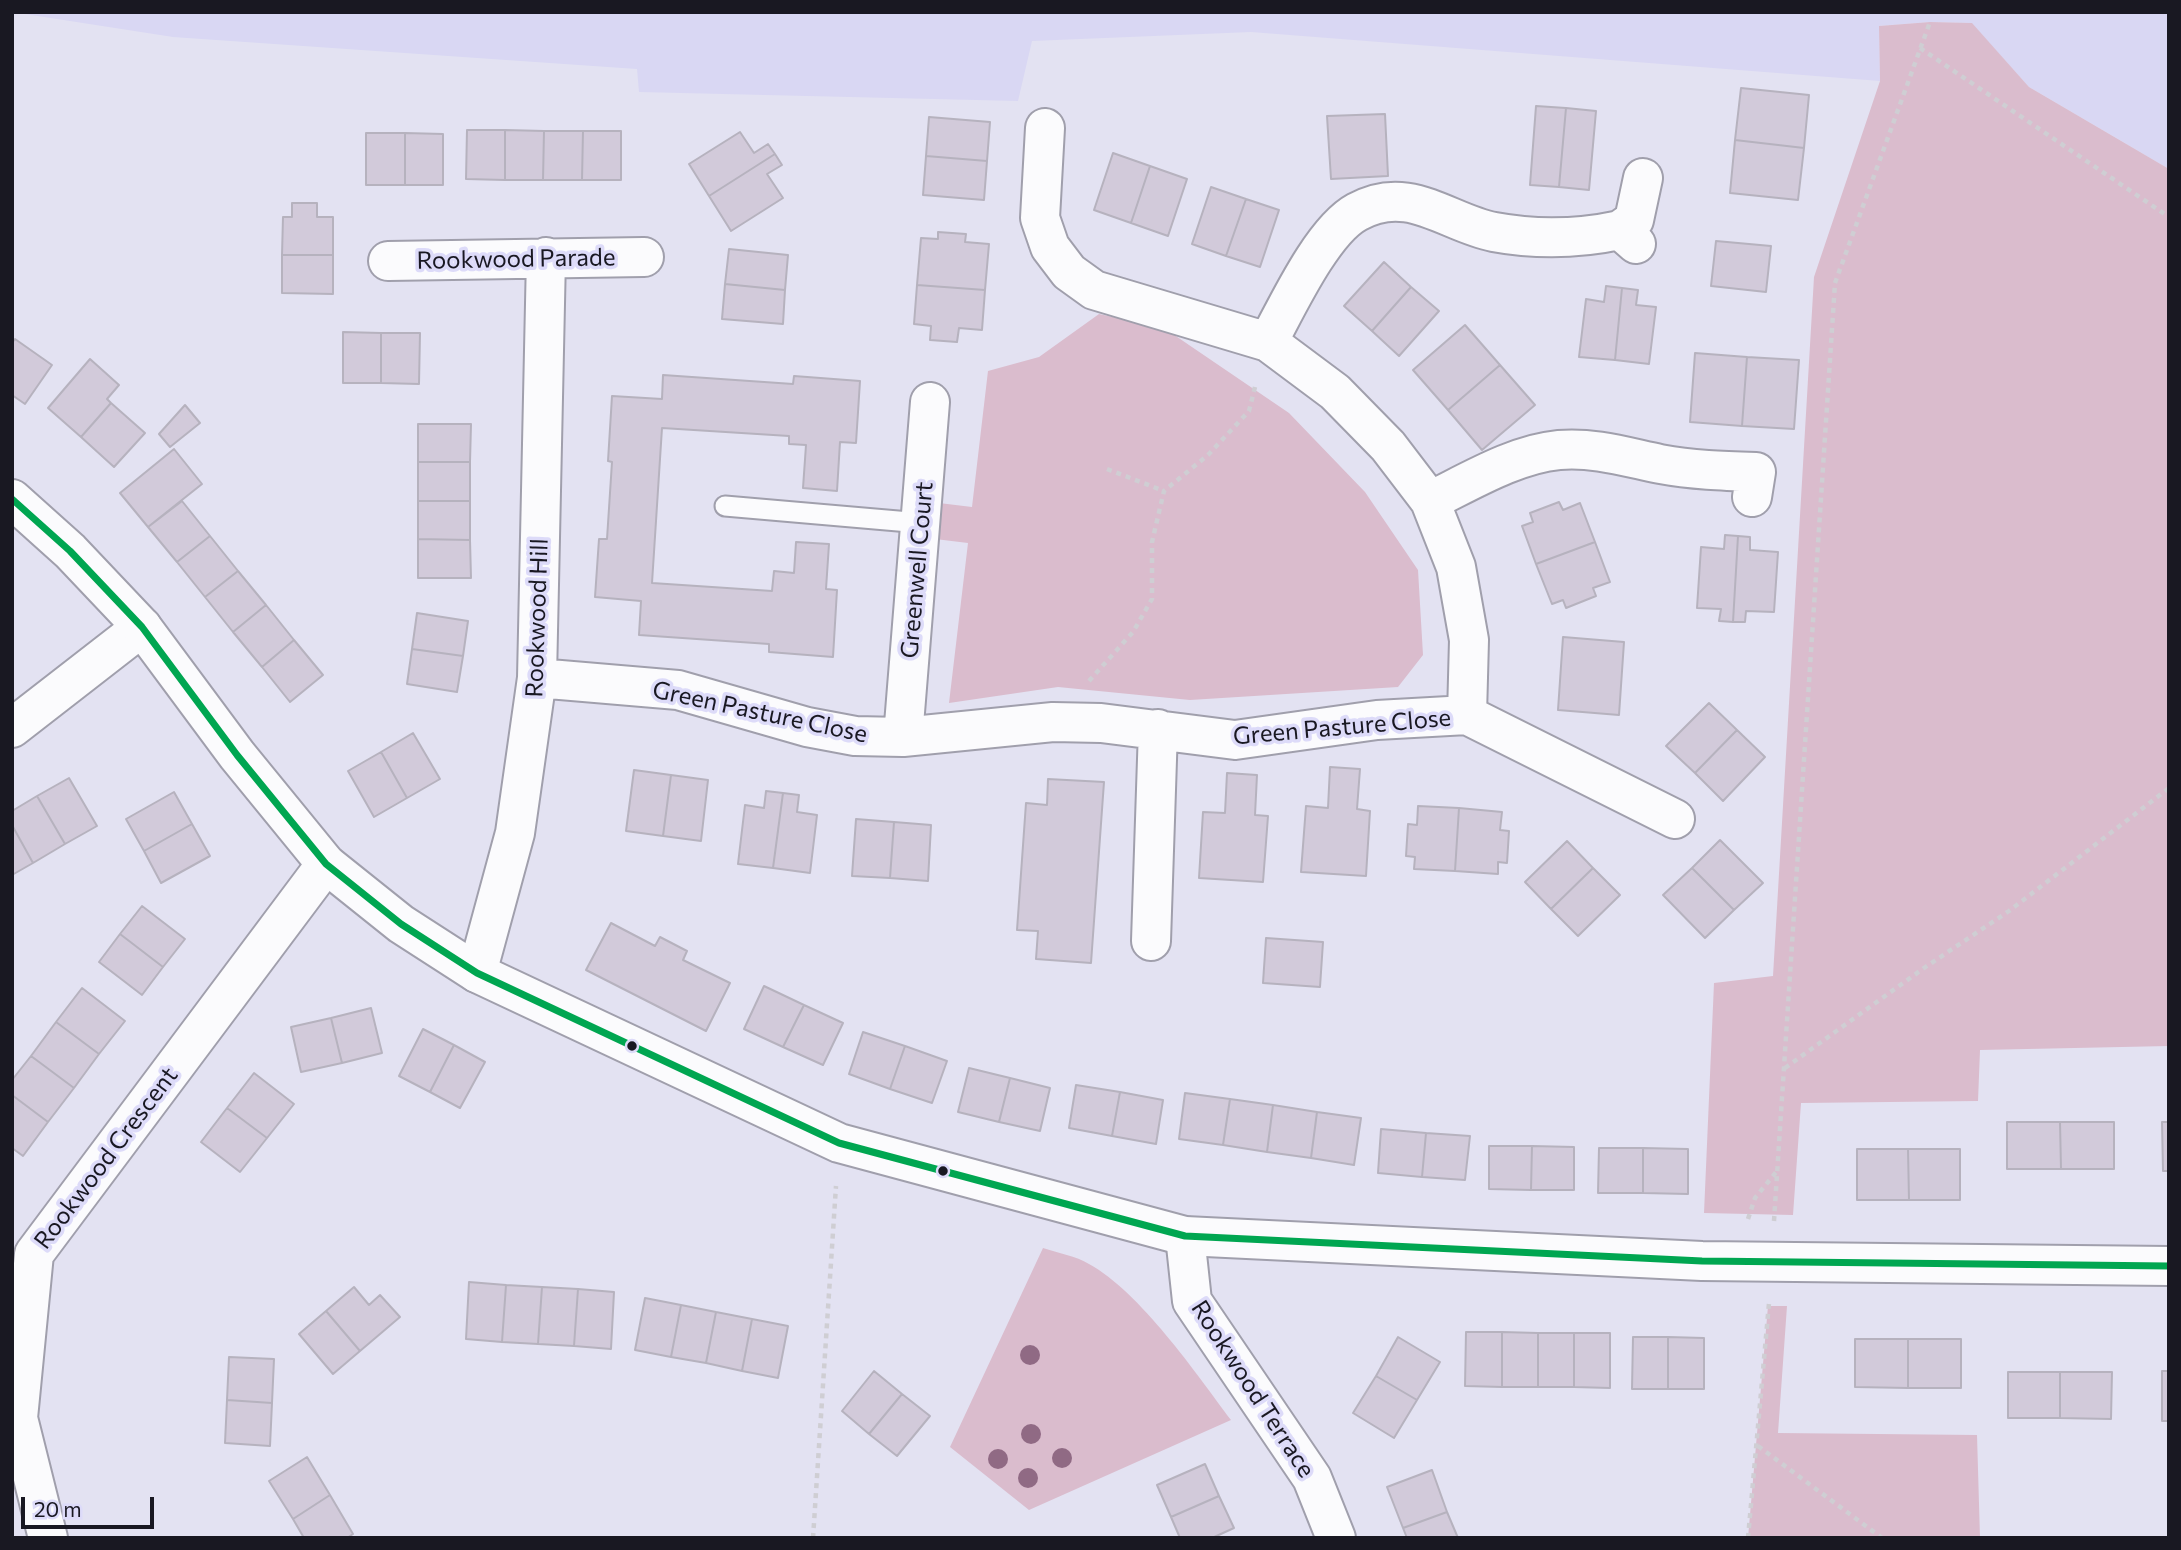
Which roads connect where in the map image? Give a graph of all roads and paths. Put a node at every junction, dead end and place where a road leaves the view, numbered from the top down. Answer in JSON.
{"nodes":[{"id":1,"x":1930,"y":22,"type":"dead end"},
{"id":2,"x":1920,"y":48,"type":"junction"},
{"id":3,"x":1045,"y":128,"type":"dead end"},
{"id":4,"x":1643,"y":178,"type":"dead end"},
{"id":5,"x":2169,"y":217,"type":"edge"},
{"id":6,"x":546,"y":257,"type":"junction"},
{"id":7,"x":644,"y":257,"type":"dead end"},
{"id":8,"x":388,"y":261,"type":"dead end"},
{"id":9,"x":1268,"y":342,"type":"junction"},
{"id":10,"x":930,"y":402,"type":"dead end"},
{"id":11,"x":1107,"y":469,"type":"dead end"},
{"id":12,"x":1164,"y":491,"type":"junction"},
{"id":13,"x":1752,"y":497,"type":"dead end"},
{"id":14,"x":12,"y":499,"type":"edge"},
{"id":15,"x":1430,"y":501,"type":"junction"},
{"id":16,"x":725,"y":506,"type":"dead end"},
{"id":17,"x":921,"y":523,"type":"junction"},
{"id":18,"x":142,"y":627,"type":"junction"},
{"id":19,"x":537,"y":678,"type":"junction"},
{"id":20,"x":1468,"y":715,"type":"junction"},
{"id":21,"x":1053,"y":722,"type":"junction"},
{"id":22,"x":12,"y":728,"type":"edge"},
{"id":23,"x":1158,"y":729,"type":"junction"},
{"id":24,"x":904,"y":737,"type":"junction"},
{"id":25,"x":2169,"y":788,"type":"edge"},
{"id":26,"x":1675,"y":819,"type":"dead end"},
{"id":27,"x":326,"y":864,"type":"junction"},
{"id":28,"x":1152,"y":941,"type":"dead end"},
{"id":29,"x":477,"y":973,"type":"junction"},
{"id":30,"x":1784,"y":1068,"type":"junction"},
{"id":31,"x":839,"y":1143,"type":"junction"},
{"id":32,"x":1777,"y":1171,"type":"junction"},
{"id":33,"x":1185,"y":1237,"type":"junction"},
{"id":34,"x":1760,"y":1262,"type":"junction"},
{"id":35,"x":2169,"y":1266,"type":"edge"},
{"id":36,"x":15,"y":1418,"type":"edge"},
{"id":37,"x":1758,"y":1445,"type":"junction"},
{"id":38,"x":48,"y":1538,"type":"edge"},
{"id":39,"x":813,"y":1538,"type":"edge"},
{"id":40,"x":1336,"y":1538,"type":"edge"},
{"id":41,"x":1748,"y":1538,"type":"edge"},
{"id":42,"x":1882,"y":1538,"type":"edge"}],
"edges":[{"from":1,"to":2,"type":"path"},
{"from":2,"to":5,"type":"path"},
{"from":2,"to":30,"type":"path"},
{"from":3,"to":9,"type":"street","name":"Green Pasture Close"},
{"from":4,"to":9,"type":"street"},
{"from":6,"to":7,"type":"street","name":"Rookwood Parade"},
{"from":6,"to":8,"type":"street","name":"Rookwood Parade"},
{"from":6,"to":19,"type":"street","name":"Rookwood Hill"},
{"from":9,"to":12,"type":"path"},
{"from":9,"to":15,"type":"street","name":"Green Pasture Close"},
{"from":10,"to":17,"type":"street","name":"Greenwell Court"},
{"from":11,"to":12,"type":"path"},
{"from":12,"to":21,"type":"path"},
{"from":13,"to":15,"type":"street"},
{"from":14,"to":18,"type":"street"},
{"from":15,"to":20,"type":"street","name":"Green Pasture Close"},
{"from":16,"to":17,"type":"lane"},
{"from":17,"to":24,"type":"street","name":"Greenwell Court"},
{"from":18,"to":22,"type":"street"},
{"from":18,"to":27,"type":"street"},
{"from":19,"to":24,"type":"street","name":"Green Pasture Close"},
{"from":19,"to":29,"type":"street","name":"Rookwood Hill"},
{"from":20,"to":23,"type":"street","name":"Green Pasture Close"},
{"from":20,"to":26,"type":"street"},
{"from":21,"to":23,"type":"street","name":"Green Pasture Close"},
{"from":21,"to":24,"type":"street","name":"Green Pasture Close"},
{"from":23,"to":28,"type":"street"},
{"from":25,"to":30,"type":"path"},
{"from":27,"to":29,"type":"street"},
{"from":27,"to":36,"type":"street","name":"Rookwood Crescent"},
{"from":29,"to":31,"type":"street"},
{"from":30,"to":32,"type":"path"},
{"from":31,"to":33,"type":"street"},
{"from":31,"to":39,"type":"path"},
{"from":32,"to":34,"type":"path"},
{"from":32,"to":34,"type":"path"},
{"from":33,"to":34,"type":"street"},
{"from":33,"to":40,"type":"street","name":"Rookwood Terrace"},
{"from":34,"to":35,"type":"street"},
{"from":34,"to":37,"type":"path"},
{"from":36,"to":38,"type":"street","name":"Rookwood Crescent"},
{"from":37,"to":41,"type":"path"},
{"from":37,"to":42,"type":"path"}]}
